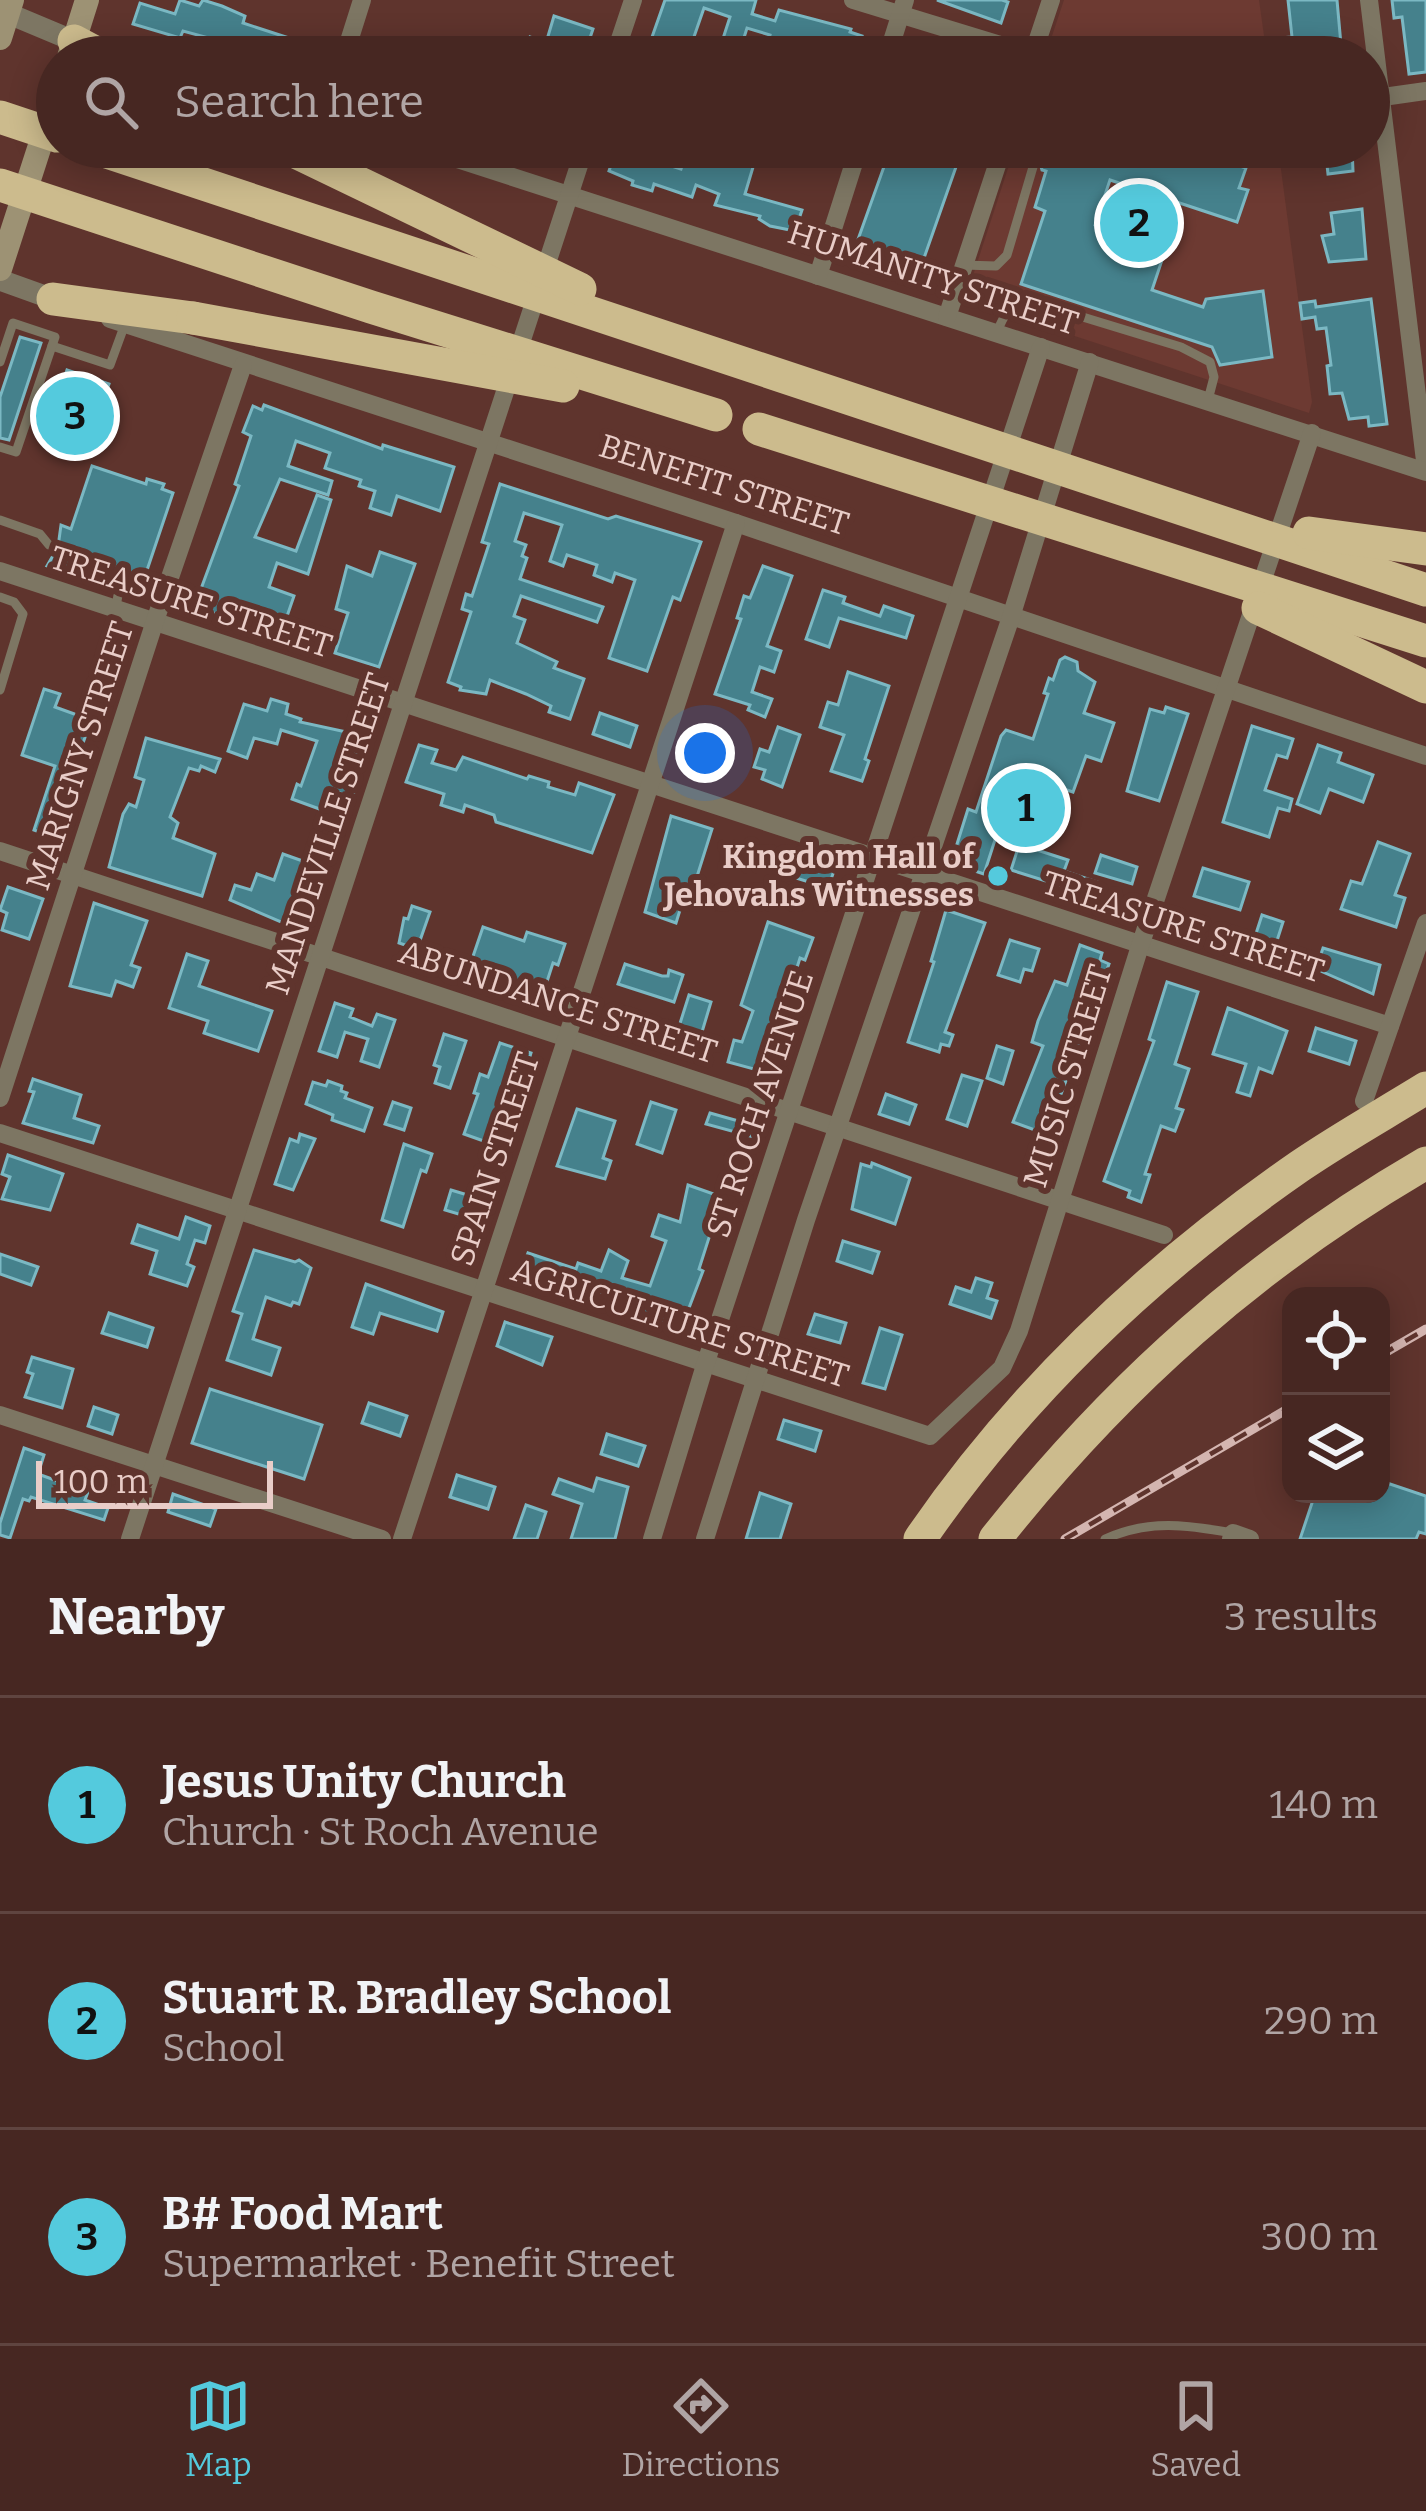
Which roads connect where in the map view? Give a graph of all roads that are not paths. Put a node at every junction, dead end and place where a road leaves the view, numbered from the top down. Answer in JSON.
{"nodes":[{"id":1,"x":87,"y":0,"type":"edge"},
{"id":2,"x":362,"y":0,"type":"edge"},
{"id":3,"x":633,"y":0,"type":"edge"},
{"id":4,"x":853,"y":0,"type":"edge"},
{"id":5,"x":1051,"y":0,"type":"edge"},
{"id":6,"x":1370,"y":0,"type":"edge"},
{"id":7,"x":903,"y":8,"type":"edge"},
{"id":8,"x":5,"y":16,"type":"edge"},
{"id":9,"x":45,"y":36,"type":"edge"},
{"id":10,"x":75,"y":36,"type":"edge"},
{"id":11,"x":351,"y":36,"type":"edge"},
{"id":12,"x":621,"y":36,"type":"edge"},
{"id":13,"x":979,"y":36,"type":"edge"},
{"id":14,"x":1039,"y":36,"type":"edge"},
{"id":15,"x":1372,"y":36,"type":"edge"},
{"id":16,"x":1426,"y":91,"type":"edge"},
{"id":17,"x":1390,"y":96,"type":"edge"},
{"id":18,"x":0,"y":117,"type":"edge"},
{"id":19,"x":36,"y":129,"type":"edge"},
{"id":20,"x":36,"y":158,"type":"edge"},
{"id":21,"x":156,"y":168,"type":"edge"},
{"id":22,"x":328,"y":168,"type":"edge"},
{"id":23,"x":487,"y":168,"type":"edge"},
{"id":24,"x":578,"y":168,"type":"edge"},
{"id":25,"x":852,"y":168,"type":"edge"},
{"id":26,"x":996,"y":168,"type":"edge"},
{"id":27,"x":1033,"y":168,"type":"edge"},
{"id":28,"x":1385,"y":168,"type":"edge"},
{"id":29,"x":0,"y":184,"type":"edge"},
{"id":30,"x":569,"y":194,"type":"junction"},
{"id":31,"x":964,"y":265,"type":"junction"},
{"id":32,"x":0,"y":269,"type":"edge"},
{"id":33,"x":818,"y":276,"type":"junction"},
{"id":34,"x":0,"y":280,"type":"edge"},
{"id":35,"x":53,"y":299,"type":"junction"},
{"id":36,"x":947,"y":316,"type":"junction"},
{"id":37,"x":125,"y":324,"type":"junction"},
{"id":38,"x":997,"y":332,"type":"junction"},
{"id":39,"x":42,"y":333,"type":"junction"},
{"id":40,"x":52,"y":346,"type":"junction"},
{"id":41,"x":695,"y":346,"type":"junction"},
{"id":42,"x":1041,"y":347,"type":"junction"},
{"id":43,"x":0,"y":362,"type":"edge"},
{"id":44,"x":1090,"y":362,"type":"junction"},
{"id":45,"x":243,"y":365,"type":"junction"},
{"id":46,"x":1208,"y":400,"type":"junction"},
{"id":47,"x":716,"y":415,"type":"junction"},
{"id":48,"x":1312,"y":434,"type":"junction"},
{"id":49,"x":489,"y":443,"type":"junction"},
{"id":50,"x":0,"y":446,"type":"edge"},
{"id":51,"x":1033,"y":458,"type":"junction"},
{"id":52,"x":1426,"y":470,"type":"edge"},
{"id":53,"x":0,"y":520,"type":"edge"},
{"id":54,"x":736,"y":523,"type":"junction"},
{"id":55,"x":1069,"y":528,"type":"junction"},
{"id":56,"x":49,"y":544,"type":"dead end"},
{"id":57,"x":1426,"y":549,"type":"edge"},
{"id":58,"x":0,"y":571,"type":"edge"},
{"id":59,"x":97,"y":575,"type":"dead end"},
{"id":60,"x":29,"y":580,"type":"junction"},
{"id":61,"x":1426,"y":590,"type":"edge"},
{"id":62,"x":0,"y":597,"type":"edge"},
{"id":63,"x":960,"y":599,"type":"junction"},
{"id":64,"x":116,"y":608,"type":"junction"},
{"id":65,"x":20,"y":610,"type":"junction"},
{"id":66,"x":1011,"y":617,"type":"junction"},
{"id":67,"x":155,"y":621,"type":"junction"},
{"id":68,"x":1426,"y":640,"type":"edge"},
{"id":69,"x":1426,"y":687,"type":"edge"},
{"id":70,"x":0,"y":690,"type":"edge"},
{"id":71,"x":1227,"y":692,"type":"junction"},
{"id":72,"x":401,"y":702,"type":"junction"},
{"id":73,"x":1426,"y":756,"type":"edge"},
{"id":74,"x":651,"y":783,"type":"junction"},
{"id":75,"x":0,"y":851,"type":"edge"},
{"id":76,"x":874,"y":856,"type":"junction"},
{"id":77,"x":922,"y":872,"type":"junction"},
{"id":78,"x":74,"y":875,"type":"junction"},
{"id":79,"x":1426,"y":923,"type":"edge"},
{"id":80,"x":1140,"y":946,"type":"junction"},
{"id":81,"x":321,"y":955,"type":"junction"},
{"id":82,"x":1390,"y":1026,"type":"junction"},
{"id":83,"x":566,"y":1036,"type":"junction"},
{"id":84,"x":1426,"y":1088,"type":"edge"},
{"id":85,"x":0,"y":1098,"type":"edge"},
{"id":86,"x":1364,"y":1101,"type":"dead end"},
{"id":87,"x":789,"y":1110,"type":"junction"},
{"id":88,"x":837,"y":1126,"type":"junction"},
{"id":89,"x":0,"y":1133,"type":"edge"},
{"id":90,"x":1426,"y":1163,"type":"edge"},
{"id":91,"x":1060,"y":1202,"type":"junction"},
{"id":92,"x":239,"y":1211,"type":"junction"},
{"id":93,"x":1164,"y":1235,"type":"dead end"},
{"id":94,"x":485,"y":1290,"type":"junction"},
{"id":95,"x":705,"y":1365,"type":"junction"},
{"id":96,"x":756,"y":1382,"type":"junction"},
{"id":97,"x":0,"y":1415,"type":"edge"},
{"id":98,"x":931,"y":1436,"type":"joint"},
{"id":99,"x":155,"y":1463,"type":"junction"},
{"id":100,"x":1238,"y":1537,"type":"edge"},
{"id":101,"x":130,"y":1539,"type":"edge"},
{"id":102,"x":382,"y":1539,"type":"edge"},
{"id":103,"x":402,"y":1539,"type":"edge"},
{"id":104,"x":652,"y":1539,"type":"edge"},
{"id":105,"x":705,"y":1539,"type":"edge"},
{"id":106,"x":920,"y":1539,"type":"edge"},
{"id":107,"x":995,"y":1539,"type":"edge"},
{"id":108,"x":1105,"y":1539,"type":"edge"}],
"edges":[{"from":1,"to":10,"type":"main road"},
{"from":2,"to":11,"type":"street"},
{"from":3,"to":12,"type":"street"},
{"from":4,"to":7,"type":"street"},
{"from":5,"to":14,"type":"street"},
{"from":6,"to":15,"type":"street"},
{"from":7,"to":13,"type":"street"},
{"from":8,"to":9,"type":"street"},
{"from":16,"to":17,"type":"street"},
{"from":18,"to":19,"type":"highway","bridge":true},
{"from":20,"to":32,"type":"main road"},
{"from":21,"to":41,"type":"highway","bridge":true},
{"from":22,"to":41,"type":"highway","bridge":true},
{"from":23,"to":30,"type":"street","name":"HUMANITY STREET"},
{"from":24,"to":30,"type":"street","name":"MANDEVILLE STREET"},
{"from":25,"to":33,"type":"street"},
{"from":26,"to":31,"type":"street"},
{"from":27,"to":31,"type":"lane"},
{"from":28,"to":52,"type":"street"},
{"from":29,"to":47,"type":"highway","bridge":true},
{"from":30,"to":33,"type":"street","name":"HUMANITY STREET"},
{"from":30,"to":49,"type":"street","name":"MANDEVILLE STREET"},
{"from":31,"to":36,"type":"street"},
{"from":33,"to":36,"type":"street","name":"HUMANITY STREET"},
{"from":34,"to":35,"type":"street","name":"BENEFIT STREET"},
{"from":35,"to":37,"type":"street","name":"BENEFIT STREET"},
{"from":35,"to":39,"type":"lane"},
{"from":35,"to":47,"type":"highway","bridge":true},
{"from":36,"to":38,"type":"street","name":"HUMANITY STREET"},
{"from":37,"to":40,"type":"lane"},
{"from":37,"to":45,"type":"street","name":"BENEFIT STREET"},
{"from":38,"to":42,"type":"street","name":"HUMANITY STREET"},
{"from":38,"to":46,"type":"lane"},
{"from":39,"to":40,"type":"lane"},
{"from":39,"to":43,"type":"lane"},
{"from":40,"to":50,"type":"lane"},
{"from":41,"to":51,"type":"highway","bridge":true},
{"from":42,"to":44,"type":"street","name":"HUMANITY STREET"},
{"from":42,"to":63,"type":"street","name":"ST ROCH AVENUE"},
{"from":44,"to":46,"type":"street","name":"HUMANITY STREET"},
{"from":44,"to":66,"type":"street"},
{"from":45,"to":49,"type":"street","name":"BENEFIT STREET"},
{"from":45,"to":67,"type":"street","name":"MARIGNY STREET"},
{"from":46,"to":48,"type":"street","name":"HUMANITY STREET"},
{"from":47,"to":55,"type":"highway","bridge":true},
{"from":48,"to":52,"type":"street","name":"HUMANITY STREET"},
{"from":48,"to":71,"type":"street","name":"MUSIC STREET"},
{"from":49,"to":54,"type":"street","name":"BENEFIT STREET"},
{"from":49,"to":72,"type":"street","name":"MANDEVILLE STREET"},
{"from":51,"to":57,"type":"highway","bridge":true},
{"from":51,"to":61,"type":"highway","bridge":true},
{"from":53,"to":56,"type":"lane"},
{"from":54,"to":63,"type":"street","name":"BENEFIT STREET"},
{"from":54,"to":74,"type":"street","name":"SPAIN STREET"},
{"from":55,"to":68,"type":"highway","bridge":true},
{"from":55,"to":69,"type":"highway","bridge":true},
{"from":58,"to":60,"type":"street","name":"TREASURE STREET"},
{"from":59,"to":64,"type":"lane"},
{"from":60,"to":64,"type":"street","name":"TREASURE STREET"},
{"from":60,"to":65,"type":"lane"},
{"from":62,"to":65,"type":"lane"},
{"from":63,"to":66,"type":"street","name":"BENEFIT STREET"},
{"from":63,"to":76,"type":"street","name":"ST ROCH AVENUE"},
{"from":64,"to":67,"type":"street","name":"TREASURE STREET"},
{"from":65,"to":70,"type":"lane"},
{"from":66,"to":71,"type":"street","name":"BENEFIT STREET"},
{"from":66,"to":77,"type":"street"},
{"from":67,"to":72,"type":"street","name":"TREASURE STREET"},
{"from":67,"to":78,"type":"street","name":"MARIGNY STREET"},
{"from":71,"to":73,"type":"street","name":"BENEFIT STREET"},
{"from":71,"to":80,"type":"street","name":"MUSIC STREET"},
{"from":72,"to":74,"type":"street","name":"TREASURE STREET"},
{"from":72,"to":81,"type":"street","name":"MANDEVILLE STREET"},
{"from":74,"to":76,"type":"street","name":"TREASURE STREET"},
{"from":74,"to":83,"type":"street","name":"SPAIN STREET"},
{"from":75,"to":78,"type":"street","name":"ABUNDANCE STREET"},
{"from":76,"to":77,"type":"street","name":"TREASURE STREET"},
{"from":76,"to":87,"type":"street","name":"ST ROCH AVENUE"},
{"from":77,"to":80,"type":"street","name":"TREASURE STREET"},
{"from":77,"to":88,"type":"street"},
{"from":78,"to":81,"type":"street","name":"ABUNDANCE STREET"},
{"from":78,"to":85,"type":"street","name":"MARIGNY STREET"},
{"from":79,"to":82,"type":"street"},
{"from":80,"to":82,"type":"street","name":"TREASURE STREET"},
{"from":80,"to":91,"type":"street","name":"MUSIC STREET"},
{"from":81,"to":83,"type":"street","name":"ABUNDANCE STREET"},
{"from":81,"to":92,"type":"street","name":"MANDEVILLE STREET"},
{"from":82,"to":86,"type":"street"},
{"from":83,"to":87,"type":"street","name":"ABUNDANCE STREET"},
{"from":83,"to":94,"type":"street","name":"SPAIN STREET"},
{"from":84,"to":106,"type":"highway"},
{"from":87,"to":88,"type":"street","name":"ABUNDANCE STREET"},
{"from":87,"to":95,"type":"street","name":"ST ROCH AVENUE"},
{"from":88,"to":91,"type":"street","name":"ABUNDANCE STREET"},
{"from":88,"to":96,"type":"street"},
{"from":89,"to":92,"type":"street","name":"AGRICULTURE STREET"},
{"from":90,"to":107,"type":"highway"},
{"from":91,"to":93,"type":"street","name":"ABUNDANCE STREET"},
{"from":91,"to":98,"type":"street","name":"MUSIC STREET"},
{"from":92,"to":94,"type":"street","name":"AGRICULTURE STREET"},
{"from":92,"to":99,"type":"street","name":"MANDEVILLE STREET"},
{"from":94,"to":95,"type":"street","name":"AGRICULTURE STREET"},
{"from":94,"to":103,"type":"street","name":"SPAIN STREET"},
{"from":95,"to":96,"type":"street","name":"AGRICULTURE STREET"},
{"from":95,"to":104,"type":"street","name":"ST ROCH AVENUE"},
{"from":96,"to":98,"type":"street","name":"AGRICULTURE STREET"},
{"from":96,"to":105,"type":"street"},
{"from":97,"to":99,"type":"street"},
{"from":99,"to":101,"type":"street","name":"MANDEVILLE STREET"},
{"from":99,"to":102,"type":"street"},
{"from":100,"to":108,"type":"lane"}]}
